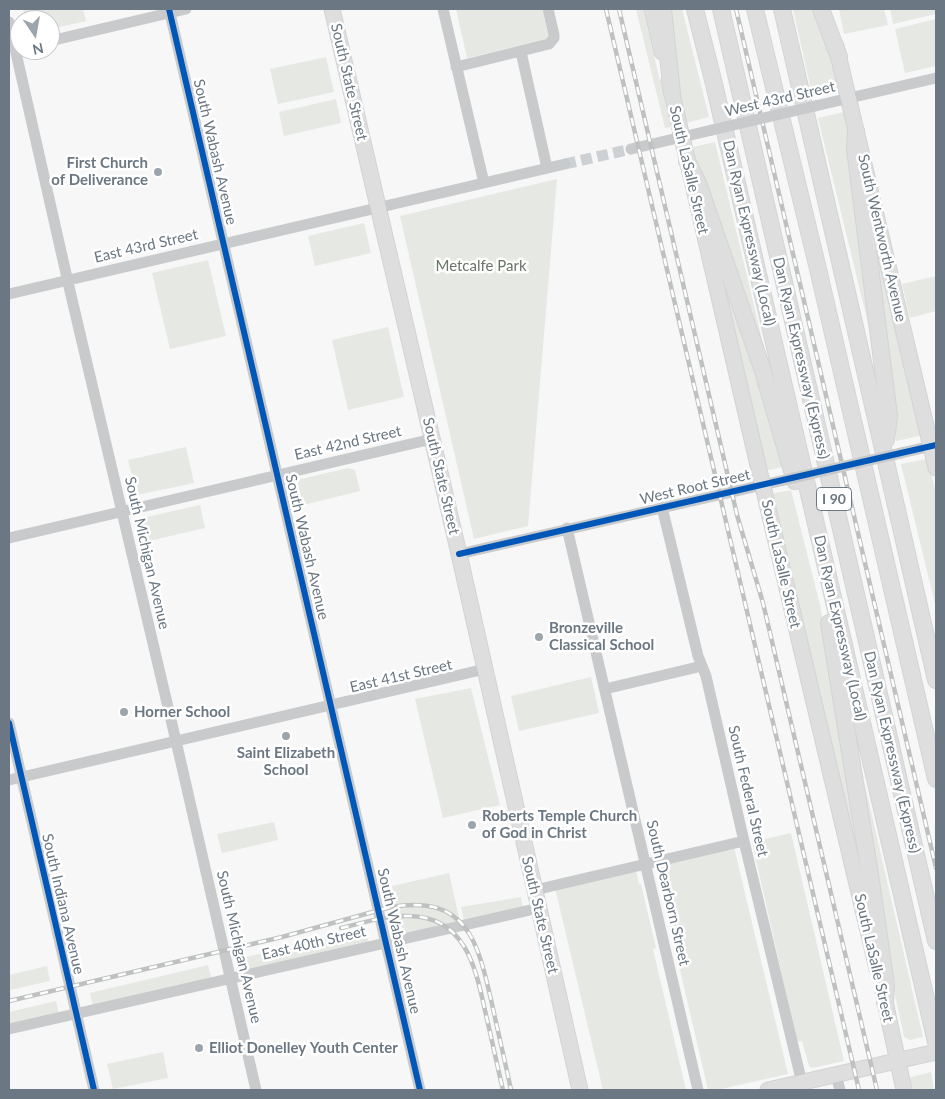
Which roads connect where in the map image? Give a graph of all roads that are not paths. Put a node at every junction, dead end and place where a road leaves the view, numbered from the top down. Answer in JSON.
{"nodes":[{"id":1,"x":186,"y":9,"type":"edge"},
{"id":2,"x":332,"y":9,"type":"edge"},
{"id":3,"x":443,"y":9,"type":"edge"},
{"id":4,"x":548,"y":9,"type":"edge"},
{"id":5,"x":652,"y":9,"type":"edge"},
{"id":6,"x":662,"y":9,"type":"edge"},
{"id":7,"x":695,"y":9,"type":"edge"},
{"id":8,"x":712,"y":9,"type":"edge"},
{"id":9,"x":721,"y":9,"type":"edge"},
{"id":10,"x":755,"y":9,"type":"edge"},
{"id":11,"x":782,"y":9,"type":"edge"},
{"id":12,"x":821,"y":9,"type":"edge"},
{"id":13,"x":828,"y":9,"type":"edge"},
{"id":14,"x":169,"y":11,"type":"edge"},
{"id":15,"x":60,"y":38,"type":"edge"},
{"id":16,"x":521,"y":52,"type":"junction"},
{"id":17,"x":732,"y":56,"type":"junction"},
{"id":18,"x":839,"y":57,"type":"junction"},
{"id":19,"x":18,"y":60,"type":"edge"},
{"id":20,"x":456,"y":68,"type":"junction"},
{"id":21,"x":936,"y":78,"type":"edge"},
{"id":22,"x":672,"y":93,"type":"junction"},
{"id":23,"x":850,"y":98,"type":"junction"},
{"id":24,"x":856,"y":131,"type":"junction"},
{"id":25,"x":682,"y":137,"type":"junction"},
{"id":26,"x":631,"y":149,"type":"tunnel mouth"},
{"id":27,"x":687,"y":161,"type":"junction"},
{"id":28,"x":565,"y":164,"type":"tunnel mouth"},
{"id":29,"x":547,"y":168,"type":"junction"},
{"id":30,"x":484,"y":183,"type":"junction"},
{"id":31,"x":378,"y":207,"type":"junction"},
{"id":32,"x":224,"y":244,"type":"junction"},
{"id":33,"x":68,"y":280,"type":"junction"},
{"id":34,"x":9,"y":294,"type":"edge"},
{"id":35,"x":432,"y":439,"type":"junction"},
{"id":36,"x":934,"y":445,"type":"edge"},
{"id":37,"x":892,"y":453,"type":"junction"},
{"id":38,"x":936,"y":468,"type":"edge"},
{"id":39,"x":277,"y":475,"type":"junction"},
{"id":40,"x":762,"y":484,"type":"junction"},
{"id":41,"x":662,"y":506,"type":"junction"},
{"id":42,"x":122,"y":511,"type":"junction"},
{"id":43,"x":567,"y":528,"type":"junction"},
{"id":44,"x":9,"y":538,"type":"edge"},
{"id":45,"x":820,"y":541,"type":"junction"},
{"id":46,"x":459,"y":554,"type":"junction"},
{"id":47,"x":911,"y":573,"type":"junction"},
{"id":48,"x":828,"y":576,"type":"junction"},
{"id":49,"x":936,"y":635,"type":"edge"},
{"id":50,"x":702,"y":666,"type":"junction"},
{"id":51,"x":485,"y":669,"type":"junction"},
{"id":52,"x":936,"y":680,"type":"edge"},
{"id":53,"x":604,"y":689,"type":"junction"},
{"id":54,"x":331,"y":705,"type":"junction"},
{"id":55,"x":9,"y":723,"type":"edge"},
{"id":56,"x":176,"y":741,"type":"junction"},
{"id":57,"x":21,"y":777,"type":"junction"},
{"id":58,"x":936,"y":778,"type":"edge"},
{"id":59,"x":9,"y":780,"type":"edge"},
{"id":60,"x":744,"y":841,"type":"junction"},
{"id":61,"x":645,"y":864,"type":"junction"},
{"id":62,"x":535,"y":890,"type":"junction"},
{"id":63,"x":539,"y":908,"type":"junction"},
{"id":64,"x":936,"y":940,"type":"edge"},
{"id":65,"x":386,"y":942,"type":"junction"},
{"id":66,"x":230,"y":978,"type":"junction"},
{"id":67,"x":885,"y":1003,"type":"junction"},
{"id":68,"x":76,"y":1014,"type":"junction"},
{"id":69,"x":9,"y":1029,"type":"edge"},
{"id":70,"x":933,"y":1050,"type":"edge"},
{"id":71,"x":898,"y":1061,"type":"junction"},
{"id":72,"x":836,"y":1075,"type":"junction"},
{"id":73,"x":802,"y":1082,"type":"junction"},
{"id":74,"x":94,"y":1090,"type":"edge"},
{"id":75,"x":256,"y":1090,"type":"edge"},
{"id":76,"x":420,"y":1090,"type":"edge"},
{"id":77,"x":580,"y":1090,"type":"edge"},
{"id":78,"x":698,"y":1090,"type":"edge"},
{"id":79,"x":768,"y":1090,"type":"edge"},
{"id":80,"x":840,"y":1090,"type":"edge"},
{"id":81,"x":904,"y":1090,"type":"edge"}],
"edges":[{"from":1,"to":14,"type":"street"},
{"from":2,"to":31,"type":"main road","name":"South State Street"},
{"from":3,"to":20,"type":"street"},
{"from":4,"to":16,"type":"street"},
{"from":5,"to":22,"type":"main road","name":"South LaSalle Street"},
{"from":6,"to":22,"type":"highway"},
{"from":7,"to":45,"type":"highway","name":"Dan Ryan Expressway (Local)","number":"I 90"},
{"from":8,"to":17,"type":"highway"},
{"from":9,"to":17,"type":"highway","name":"Dan Ryan Expressway (Express)","number":"I 90"},
{"from":10,"to":58,"type":"highway","number":"I 90"},
{"from":11,"to":37,"type":"highway"},
{"from":12,"to":18,"type":"highway"},
{"from":13,"to":18,"type":"main road","name":"South Wentworth Avenue"},
{"from":14,"to":15,"type":"street"},
{"from":14,"to":32,"type":"street","name":"South Wabash Avenue"},
{"from":16,"to":20,"type":"street"},
{"from":16,"to":29,"type":"street"},
{"from":17,"to":64,"type":"highway","name":"Dan Ryan Expressway (Express)","number":"I 90"},
{"from":18,"to":23,"type":"main road","name":"South Wentworth Avenue"},
{"from":19,"to":33,"type":"street","name":"South Michigan Avenue"},
{"from":20,"to":30,"type":"street"},
{"from":21,"to":23,"type":"street","name":"West 43rd Street"},
{"from":22,"to":25,"type":"main road","name":"South LaSalle Street"},
{"from":23,"to":24,"type":"main road","name":"South Wentworth Avenue"},
{"from":23,"to":25,"type":"street","name":"West 43rd Street","bridge":true},
{"from":24,"to":36,"type":"main road","name":"South Wentworth Avenue"},
{"from":24,"to":37,"type":"highway"},
{"from":25,"to":26,"type":"street","name":"West 43rd Street"},
{"from":25,"to":27,"type":"main road","name":"South LaSalle Street"},
{"from":27,"to":40,"type":"main road","name":"South LaSalle Street"},
{"from":27,"to":45,"type":"highway"},
{"from":28,"to":29,"type":"street"},
{"from":29,"to":30,"type":"street"},
{"from":30,"to":31,"type":"street"},
{"from":31,"to":32,"type":"street","name":"East 43rd Street"},
{"from":31,"to":35,"type":"main road","name":"South State Street"},
{"from":32,"to":33,"type":"street","name":"East 43rd Street"},
{"from":32,"to":39,"type":"street","name":"South Wabash Avenue"},
{"from":33,"to":34,"type":"street","name":"East 43rd Street"},
{"from":33,"to":42,"type":"street","name":"South Michigan Avenue"},
{"from":35,"to":39,"type":"street","name":"East 42nd Street"},
{"from":35,"to":46,"type":"main road","name":"South State Street"},
{"from":36,"to":37,"type":"street","name":"West Root Street"},
{"from":36,"to":38,"type":"main road","name":"South Wentworth Avenue"},
{"from":37,"to":40,"type":"street","name":"West Root Street","bridge":true},
{"from":37,"to":47,"type":"highway"},
{"from":39,"to":42,"type":"street","name":"East 42nd Street"},
{"from":39,"to":54,"type":"street","name":"South Wabash Avenue"},
{"from":40,"to":41,"type":"street","name":"West Root Street"},
{"from":40,"to":67,"type":"main road","name":"South LaSalle Street"},
{"from":41,"to":43,"type":"street","name":"West Root Street"},
{"from":41,"to":50,"type":"street","name":"South Federal Street"},
{"from":42,"to":44,"type":"street","name":"East 42nd Street"},
{"from":42,"to":56,"type":"street","name":"South Michigan Avenue"},
{"from":43,"to":46,"type":"street","name":"West Root Street"},
{"from":43,"to":53,"type":"street","name":"South Dearborn Street"},
{"from":45,"to":48,"type":"highway","name":"Dan Ryan Expressway (Local)","number":"I 90"},
{"from":46,"to":51,"type":"main road","name":"South State Street"},
{"from":47,"to":49,"type":"highway"},
{"from":47,"to":52,"type":"highway"},
{"from":48,"to":67,"type":"highway"},
{"from":48,"to":70,"type":"highway","name":"Dan Ryan Expressway (Local)","number":"I 90"},
{"from":50,"to":53,"type":"street"},
{"from":50,"to":60,"type":"street","name":"South Federal Street"},
{"from":51,"to":54,"type":"street","name":"East 41st Street"},
{"from":51,"to":62,"type":"main road","name":"South State Street"},
{"from":53,"to":61,"type":"street","name":"South Dearborn Street"},
{"from":54,"to":56,"type":"street","name":"East 41st Street"},
{"from":54,"to":65,"type":"street","name":"South Wabash Avenue"},
{"from":55,"to":57,"type":"street","name":"South Indiana Avenue"},
{"from":56,"to":57,"type":"street","name":"East 41st Street"},
{"from":56,"to":66,"type":"street","name":"South Michigan Avenue"},
{"from":57,"to":59,"type":"street","name":"East 41st Street"},
{"from":57,"to":68,"type":"street","name":"South Indiana Avenue"},
{"from":60,"to":61,"type":"street"},
{"from":60,"to":73,"type":"street","name":"South Federal Street"},
{"from":61,"to":62,"type":"street"},
{"from":61,"to":78,"type":"street","name":"South Dearborn Street"},
{"from":62,"to":63,"type":"main road","name":"South State Street"},
{"from":63,"to":65,"type":"street","name":"East 40th Street"},
{"from":63,"to":77,"type":"main road","name":"South State Street"},
{"from":65,"to":66,"type":"street","name":"East 40th Street"},
{"from":65,"to":76,"type":"street","name":"South Wabash Avenue"},
{"from":66,"to":68,"type":"street","name":"East 40th Street"},
{"from":66,"to":75,"type":"street","name":"South Michigan Avenue"},
{"from":67,"to":71,"type":"main road","name":"South LaSalle Street"},
{"from":68,"to":69,"type":"street","name":"East 40th Street"},
{"from":68,"to":74,"type":"street","name":"South Indiana Avenue"},
{"from":70,"to":71,"type":"main road"},
{"from":71,"to":72,"type":"main road"},
{"from":71,"to":81,"type":"main road","name":"South LaSalle Street"},
{"from":72,"to":73,"type":"main road"},
{"from":72,"to":80,"type":"street"},
{"from":73,"to":79,"type":"main road"}]}
